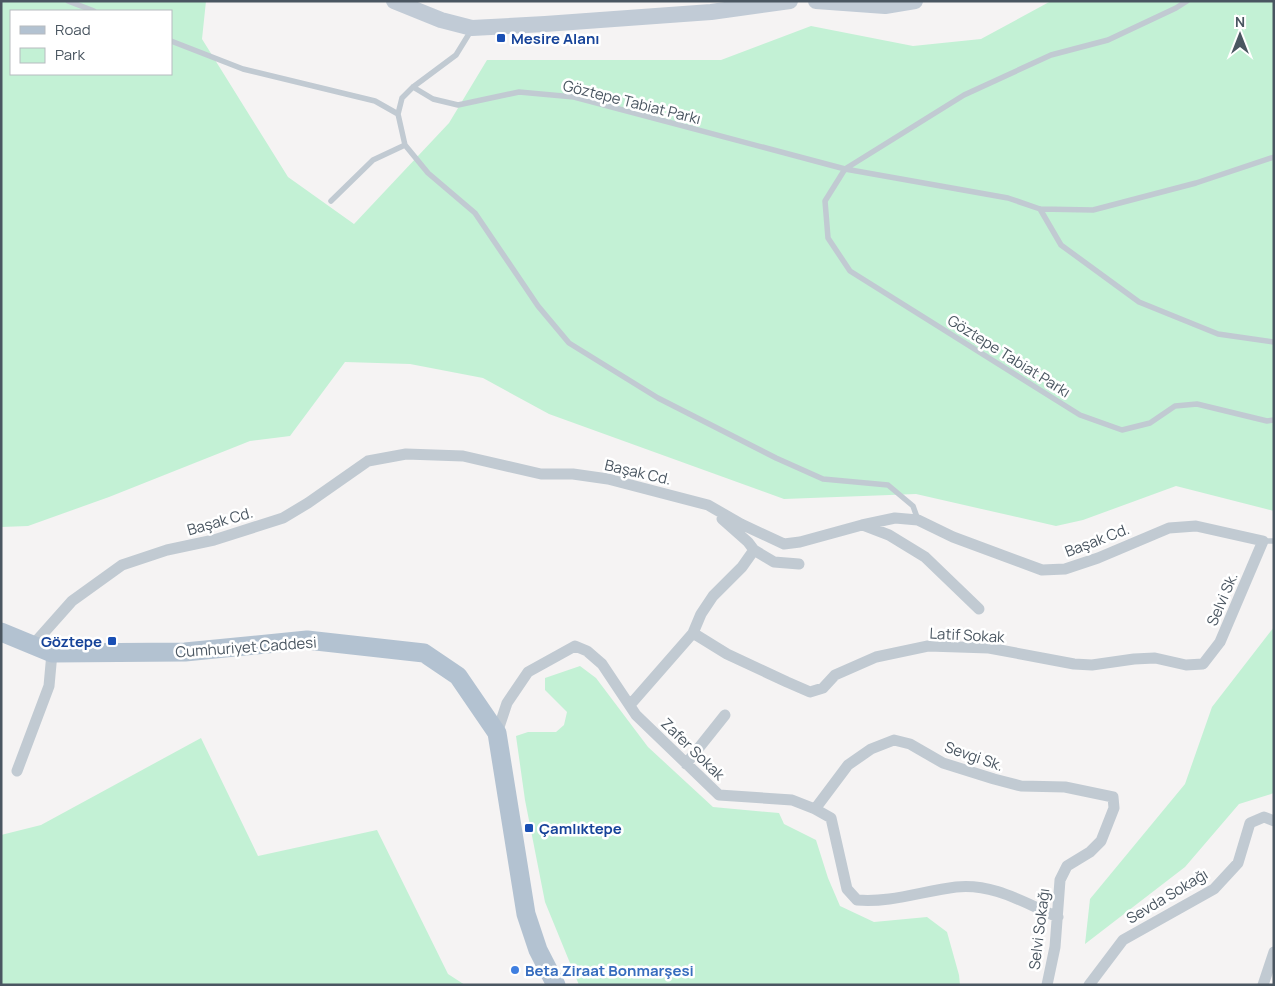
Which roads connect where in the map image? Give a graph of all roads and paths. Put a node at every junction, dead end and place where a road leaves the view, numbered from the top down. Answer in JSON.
{"nodes":[{"id":1,"x":68,"y":1,"type":"edge"},
{"id":2,"x":394,"y":1,"type":"edge"},
{"id":3,"x":790,"y":1,"type":"edge"},
{"id":4,"x":816,"y":1,"type":"edge"},
{"id":5,"x":915,"y":1,"type":"edge"},
{"id":6,"x":1187,"y":1,"type":"edge"},
{"id":7,"x":91,"y":10,"type":"edge"},
{"id":8,"x":472,"y":28,"type":"junction"},
{"id":9,"x":172,"y":42,"type":"edge"},
{"id":10,"x":413,"y":87,"type":"junction"},
{"id":11,"x":398,"y":114,"type":"junction"},
{"id":12,"x":405,"y":144,"type":"junction"},
{"id":13,"x":1274,"y":157,"type":"edge"},
{"id":14,"x":845,"y":169,"type":"junction"},
{"id":15,"x":330,"y":201,"type":"dead end"},
{"id":16,"x":1040,"y":209,"type":"junction"},
{"id":17,"x":1274,"y":342,"type":"edge"},
{"id":18,"x":1274,"y":420,"type":"edge"},
{"id":19,"x":708,"y":506,"type":"junction"},
{"id":20,"x":918,"y":520,"type":"junction"},
{"id":21,"x":862,"y":525,"type":"junction"},
{"id":22,"x":1268,"y":541,"type":"edge"},
{"id":23,"x":754,"y":550,"type":"junction"},
{"id":24,"x":799,"y":564,"type":"dead end"},
{"id":25,"x":979,"y":609,"type":"dead end"},
{"id":26,"x":1,"y":632,"type":"edge"},
{"id":27,"x":693,"y":633,"type":"junction"},
{"id":28,"x":32,"y":646,"type":"junction"},
{"id":29,"x":52,"y":653,"type":"junction"},
{"id":30,"x":1203,"y":664,"type":"joint"},
{"id":31,"x":630,"y":705,"type":"junction"},
{"id":32,"x":725,"y":715,"type":"dead end"},
{"id":33,"x":496,"y":732,"type":"junction"},
{"id":34,"x":686,"y":764,"type":"junction"},
{"id":35,"x":17,"y":771,"type":"dead end"},
{"id":36,"x":1114,"y":808,"type":"joint"},
{"id":37,"x":815,"y":809,"type":"junction"},
{"id":38,"x":1274,"y":821,"type":"edge"},
{"id":39,"x":1058,"y":916,"type":"junction"},
{"id":40,"x":1274,"y":952,"type":"edge"},
{"id":41,"x":556,"y":985,"type":"edge"},
{"id":42,"x":1047,"y":985,"type":"edge"},
{"id":43,"x":1089,"y":985,"type":"edge"},
{"id":44,"x":1262,"y":985,"type":"edge"}],
"edges":[{"from":1,"to":7,"type":"lane"},
{"from":2,"to":8,"type":"main road"},
{"from":3,"to":8,"type":"main road"},
{"from":4,"to":5,"type":"main road"},
{"from":6,"to":14,"type":"lane","name":"Göztepe Tabiat Parkı"},
{"from":8,"to":10,"type":"lane"},
{"from":9,"to":11,"type":"lane"},
{"from":10,"to":11,"type":"lane"},
{"from":10,"to":14,"type":"lane","name":"Göztepe Tabiat Parkı"},
{"from":11,"to":12,"type":"lane"},
{"from":12,"to":15,"type":"lane"},
{"from":12,"to":20,"type":"lane"},
{"from":13,"to":16,"type":"lane","name":"Göztepe Tabiat Parkı"},
{"from":14,"to":16,"type":"lane","name":"Göztepe Tabiat Parkı"},
{"from":14,"to":18,"type":"lane","name":"Göztepe Tabiat Parkı"},
{"from":16,"to":17,"type":"lane"},
{"from":19,"to":21,"type":"street","name":"Başak Cd."},
{"from":19,"to":23,"type":"street"},
{"from":19,"to":28,"type":"street","name":"Başak Cd."},
{"from":20,"to":21,"type":"street","name":"Başak Cd."},
{"from":20,"to":22,"type":"street","name":"Başak Cd."},
{"from":21,"to":25,"type":"street"},
{"from":22,"to":30,"type":"street","name":"Selvi Sk."},
{"from":23,"to":24,"type":"street"},
{"from":23,"to":27,"type":"street"},
{"from":26,"to":28,"type":"main road","name":"Cumhuriyet Caddesi"},
{"from":27,"to":30,"type":"street","name":"Latif Sokak"},
{"from":27,"to":31,"type":"street"},
{"from":28,"to":29,"type":"main road","name":"Cumhuriyet Caddesi"},
{"from":29,"to":33,"type":"main road","name":"Cumhuriyet Caddesi"},
{"from":29,"to":35,"type":"street"},
{"from":31,"to":33,"type":"street","name":"Zafer Sokak"},
{"from":31,"to":34,"type":"street","name":"Zafer Sokak"},
{"from":32,"to":34,"type":"street"},
{"from":33,"to":41,"type":"main road","name":"Cumhuriyet Caddesi"},
{"from":34,"to":37,"type":"street","name":"Zafer Sokak"},
{"from":36,"to":37,"type":"street","name":"Sevgi Sk."},
{"from":36,"to":39,"type":"street","name":"Selvi Sokağı"},
{"from":37,"to":39,"type":"street","name":"Zafer Sokak"},
{"from":38,"to":43,"type":"street","name":"Sevda Sokağı"},
{"from":39,"to":42,"type":"street","name":"Selvi Sokağı"},
{"from":40,"to":44,"type":"street"}]}
